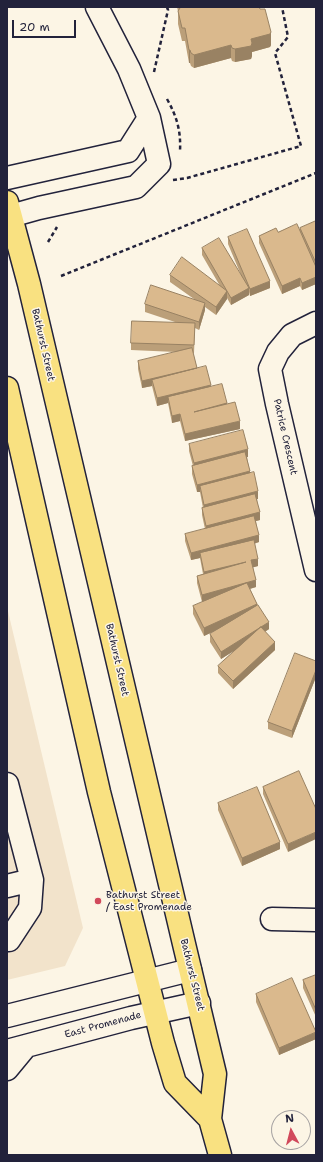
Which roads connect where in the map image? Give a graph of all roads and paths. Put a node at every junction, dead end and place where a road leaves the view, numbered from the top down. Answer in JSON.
{"nodes":[{"id":1,"x":96,"y":7,"type":"edge"},
{"id":2,"x":282,"y":7,"type":"edge"},
{"id":3,"x":150,"y":118,"type":"junction"},
{"id":4,"x":316,"y":173,"type":"edge"},
{"id":5,"x":7,"y":178,"type":"edge"},
{"id":6,"x":171,"y":181,"type":"dead end"},
{"id":7,"x":8,"y":212,"type":"edge"},
{"id":8,"x":61,"y":276,"type":"dead end"},
{"id":9,"x":316,"y":323,"type":"edge"},
{"id":10,"x":8,"y":395,"type":"edge"},
{"id":11,"x":316,"y":570,"type":"edge"},
{"id":12,"x":7,"y":784,"type":"edge"},
{"id":13,"x":12,"y":827,"type":"edge"},
{"id":14,"x":32,"y":880,"type":"junction"},
{"id":15,"x":7,"y":886,"type":"edge"},
{"id":16,"x":272,"y":919,"type":"dead end"},
{"id":17,"x":316,"y":920,"type":"edge"},
{"id":18,"x":7,"y":940,"type":"edge"},
{"id":19,"x":190,"y":970,"type":"junction"},
{"id":20,"x":146,"y":981,"type":"junction"},
{"id":21,"x":199,"y":1002,"type":"junction"},
{"id":22,"x":155,"y":1012,"type":"junction"},
{"id":23,"x":7,"y":1016,"type":"edge"},
{"id":24,"x":17,"y":1048,"type":"edge"},
{"id":25,"x":7,"y":1069,"type":"edge"},
{"id":26,"x":210,"y":1119,"type":"junction"},
{"id":27,"x":220,"y":1155,"type":"edge"}],
"edges":[{"from":1,"to":3,"type":"street"},
{"from":2,"to":6,"type":"path"},
{"from":3,"to":5,"type":"street"},
{"from":3,"to":7,"type":"street"},
{"from":4,"to":8,"type":"path"},
{"from":7,"to":19,"type":"main road","name":"Bathurst Street"},
{"from":9,"to":11,"type":"street","name":"Patrice Crescent"},
{"from":10,"to":20,"type":"main road","name":"Bathurst Street"},
{"from":12,"to":13,"type":"street"},
{"from":13,"to":14,"type":"street"},
{"from":14,"to":15,"type":"street"},
{"from":14,"to":18,"type":"street"},
{"from":16,"to":17,"type":"street"},
{"from":19,"to":20,"type":"street"},
{"from":19,"to":21,"type":"main road","name":"Bathurst Street"},
{"from":20,"to":22,"type":"main road","name":"Bathurst Street"},
{"from":20,"to":23,"type":"street"},
{"from":21,"to":22,"type":"street","name":"East Promenade"},
{"from":21,"to":26,"type":"main road","name":"Bathurst Street"},
{"from":22,"to":24,"type":"street","name":"East Promenade"},
{"from":22,"to":26,"type":"main road","name":"Bathurst Street"},
{"from":24,"to":25,"type":"street"},
{"from":26,"to":27,"type":"main road","name":"Bathurst Street"}]}
